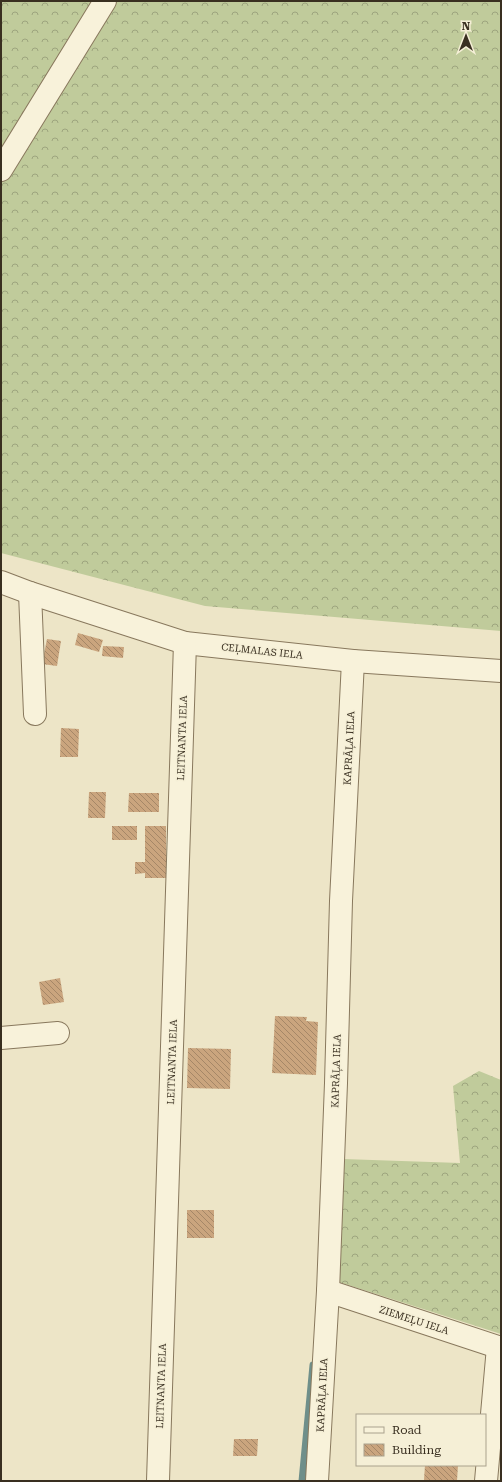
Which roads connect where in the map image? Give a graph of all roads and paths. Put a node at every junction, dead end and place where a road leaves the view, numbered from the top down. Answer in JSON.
{"nodes":[{"id":1,"x":105,"y":1,"type":"edge"},
{"id":2,"x":1,"y":170,"type":"edge"},
{"id":3,"x":1,"y":582,"type":"edge"},
{"id":4,"x":30,"y":593,"type":"junction"},
{"id":5,"x":186,"y":643,"type":"junction"},
{"id":6,"x":353,"y":662,"type":"junction"},
{"id":7,"x":501,"y":671,"type":"edge"},
{"id":8,"x":35,"y":714,"type":"dead end"},
{"id":9,"x":58,"y":1033,"type":"dead end"},
{"id":10,"x":1,"y":1038,"type":"edge"},
{"id":11,"x":328,"y":1291,"type":"junction"},
{"id":12,"x":499,"y":1348,"type":"edge"},
{"id":13,"x":158,"y":1481,"type":"edge"},
{"id":14,"x":317,"y":1481,"type":"edge"},
{"id":15,"x":486,"y":1481,"type":"edge"}],
"edges":[{"from":1,"to":2,"type":"street"},
{"from":3,"to":4,"type":"street","name":"CEĻMALAS IELA"},
{"from":4,"to":5,"type":"street","name":"CEĻMALAS IELA"},
{"from":4,"to":8,"type":"street"},
{"from":5,"to":6,"type":"street","name":"CEĻMALAS IELA"},
{"from":5,"to":13,"type":"street","name":"LEITNANTA IELA"},
{"from":6,"to":7,"type":"street","name":"CEĻMALAS IELA"},
{"from":6,"to":11,"type":"street","name":"KAPRĀĻA IELA"},
{"from":9,"to":10,"type":"street"},
{"from":11,"to":12,"type":"street","name":"ZIEMEĻU IELA"},
{"from":11,"to":14,"type":"street","name":"KAPRĀĻA IELA"},
{"from":12,"to":15,"type":"street"}]}
